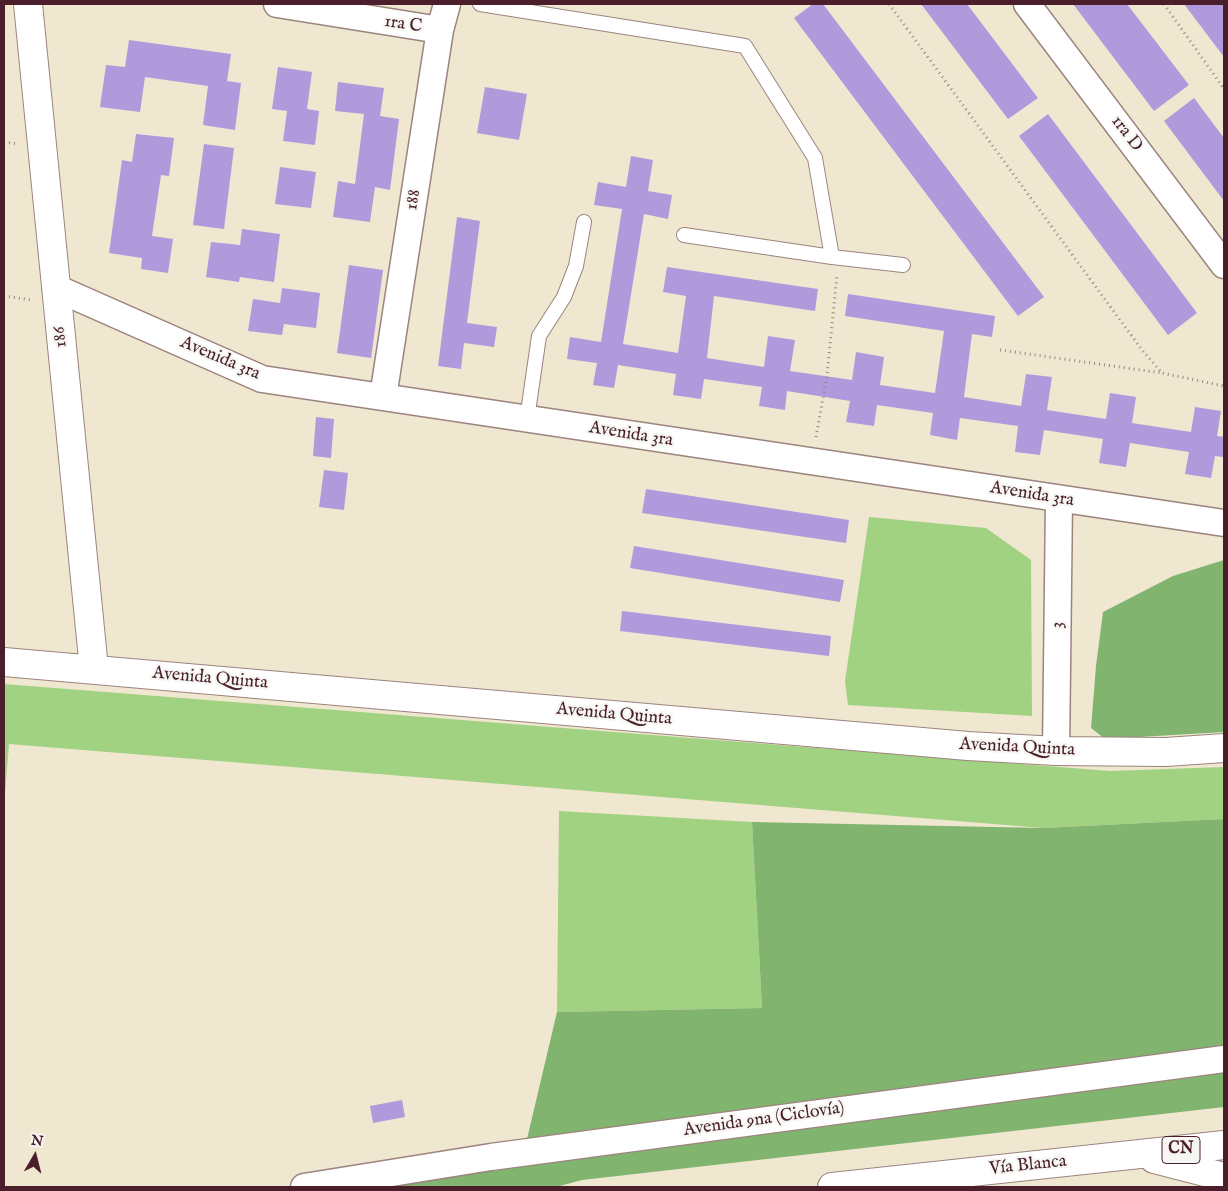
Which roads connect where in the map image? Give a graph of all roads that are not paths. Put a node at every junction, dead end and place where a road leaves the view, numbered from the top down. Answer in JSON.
{"nodes":[{"id":1,"x":28,"y":4,"type":"edge"},
{"id":2,"x":277,"y":4,"type":"edge"},
{"id":3,"x":448,"y":4,"type":"edge"},
{"id":4,"x":480,"y":4,"type":"edge"},
{"id":5,"x":1027,"y":4,"type":"edge"},
{"id":6,"x":440,"y":30,"type":"junction"},
{"id":7,"x":584,"y":222,"type":"dead end"},
{"id":8,"x":684,"y":235,"type":"dead end"},
{"id":9,"x":832,"y":257,"type":"junction"},
{"id":10,"x":904,"y":265,"type":"dead end"},
{"id":11,"x":1224,"y":265,"type":"edge"},
{"id":12,"x":56,"y":288,"type":"junction"},
{"id":13,"x":383,"y":397,"type":"junction"},
{"id":14,"x":527,"y":419,"type":"junction"},
{"id":15,"x":1059,"y":500,"type":"junction"},
{"id":16,"x":1224,"y":523,"type":"edge"},
{"id":17,"x":4,"y":662,"type":"edge"},
{"id":18,"x":94,"y":669,"type":"junction"},
{"id":19,"x":1224,"y":748,"type":"edge"},
{"id":20,"x":1056,"y":751,"type":"junction"},
{"id":21,"x":1224,"y":1058,"type":"edge"},
{"id":22,"x":1224,"y":1145,"type":"edge"},
{"id":23,"x":1138,"y":1154,"type":"junction"},
{"id":24,"x":1224,"y":1177,"type":"edge"},
{"id":25,"x":861,"y":1186,"type":"edge"},
{"id":26,"x":304,"y":1187,"type":"edge"},
{"id":27,"x":832,"y":1187,"type":"edge"}],
"edges":[{"from":1,"to":12,"type":"main road","name":"186"},
{"from":2,"to":6,"type":"street","name":"1ra C"},
{"from":3,"to":6,"type":"street","name":"188"},
{"from":4,"to":9,"type":"lane"},
{"from":5,"to":11,"type":"street","name":"1ra D"},
{"from":6,"to":13,"type":"street","name":"188"},
{"from":7,"to":14,"type":"lane"},
{"from":8,"to":9,"type":"lane"},
{"from":9,"to":10,"type":"lane"},
{"from":12,"to":13,"type":"street","name":"Avenida 3ra"},
{"from":12,"to":18,"type":"main road","name":"186"},
{"from":13,"to":14,"type":"street","name":"Avenida 3ra"},
{"from":14,"to":15,"type":"street","name":"Avenida 3ra"},
{"from":15,"to":16,"type":"street","name":"Avenida 3ra"},
{"from":15,"to":20,"type":"street","name":"3"},
{"from":17,"to":18,"type":"main road","name":"Avenida Quinta"},
{"from":18,"to":20,"type":"main road","name":"Avenida Quinta"},
{"from":19,"to":20,"type":"main road","name":"Avenida Quinta"},
{"from":21,"to":26,"type":"street","name":"Avenida 9na (Ciclovía)"},
{"from":22,"to":23,"type":"main road","name":"Vía Blanca","number":"CN"},
{"from":23,"to":24,"type":"main road"},
{"from":23,"to":25,"type":"main road","name":"Vía Blanca","number":"CN"},
{"from":25,"to":27,"type":"main road","name":"Vía Blanca","number":"CN"}]}
